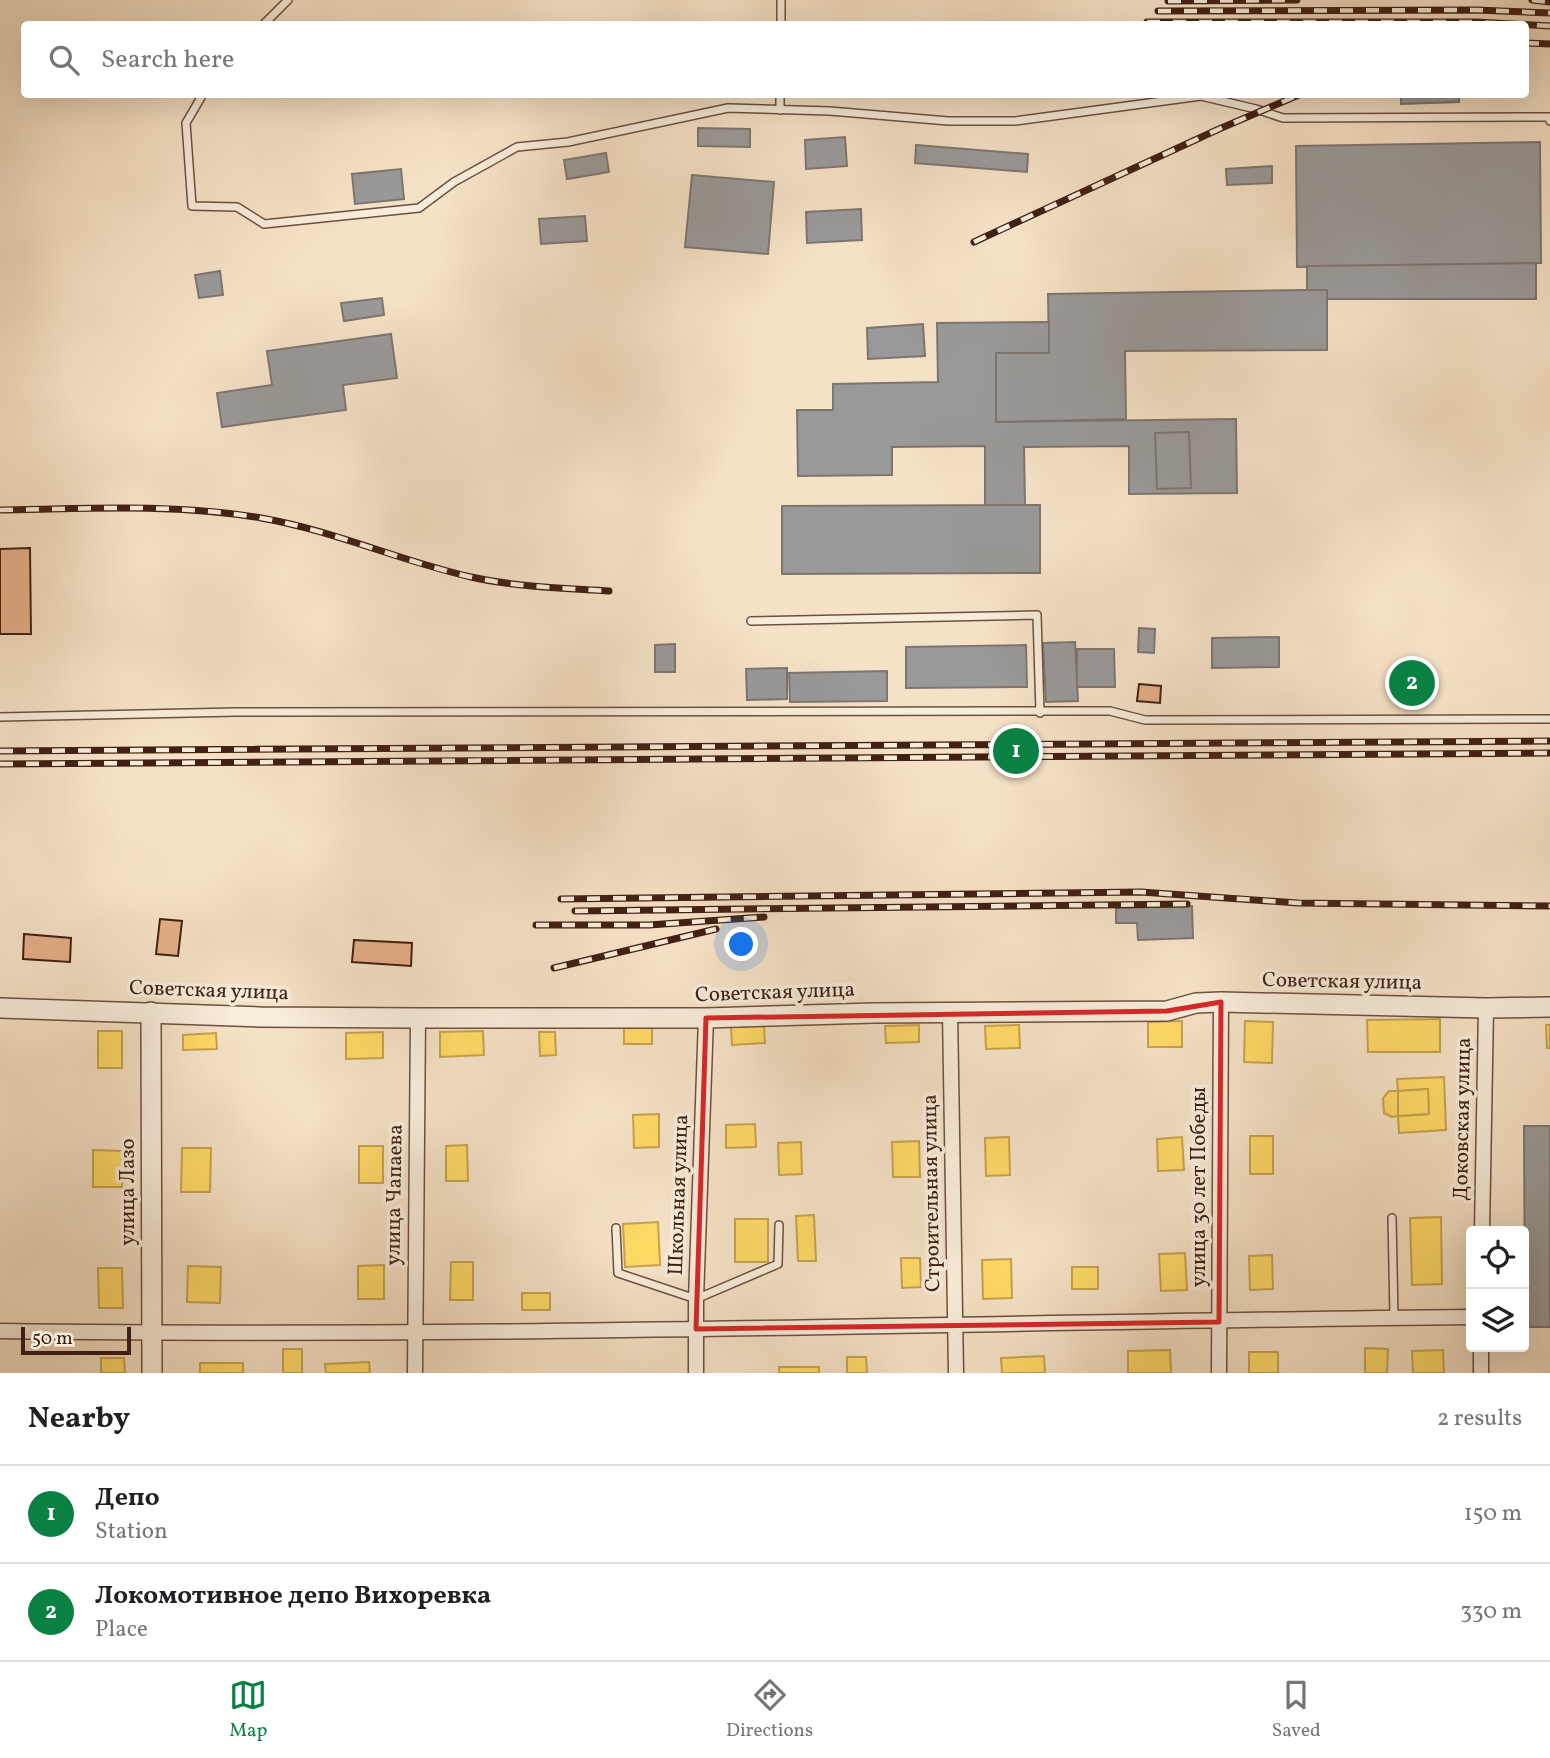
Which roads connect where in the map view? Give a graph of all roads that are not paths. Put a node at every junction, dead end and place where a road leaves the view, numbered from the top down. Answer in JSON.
{"nodes":[{"id":1,"x":288,"y":0,"type":"edge"},
{"id":2,"x":781,"y":0,"type":"edge"},
{"id":3,"x":267,"y":21,"type":"edge"},
{"id":4,"x":781,"y":21,"type":"edge"},
{"id":5,"x":202,"y":98,"type":"edge"},
{"id":6,"x":780,"y":98,"type":"edge"},
{"id":7,"x":1186,"y":98,"type":"edge"},
{"id":8,"x":1209,"y":98,"type":"edge"},
{"id":9,"x":780,"y":110,"type":"junction"},
{"id":10,"x":1550,"y":121,"type":"edge"},
{"id":11,"x":751,"y":621,"type":"dead end"},
{"id":12,"x":1040,"y":713,"type":"junction"},
{"id":13,"x":0,"y":717,"type":"edge"},
{"id":14,"x":1550,"y":719,"type":"edge"},
{"id":15,"x":1221,"y":1002,"type":"junction"},
{"id":16,"x":1550,"y":1007,"type":"edge"},
{"id":17,"x":0,"y":1008,"type":"edge"},
{"id":18,"x":1486,"y":1008,"type":"junction"},
{"id":19,"x":151,"y":1012,"type":"junction"},
{"id":20,"x":950,"y":1012,"type":"junction"},
{"id":21,"x":418,"y":1018,"type":"junction"},
{"id":22,"x":706,"y":1018,"type":"junction"},
{"id":23,"x":1392,"y":1218,"type":"dead end"},
{"id":24,"x":779,"y":1225,"type":"dead end"},
{"id":25,"x":1482,"y":1226,"type":"edge"},
{"id":26,"x":616,"y":1228,"type":"dead end"},
{"id":27,"x":696,"y":1299,"type":"junction"},
{"id":28,"x":1466,"y":1317,"type":"edge"},
{"id":29,"x":1394,"y":1318,"type":"junction"},
{"id":30,"x":1219,"y":1321,"type":"junction"},
{"id":31,"x":956,"y":1326,"type":"junction"},
{"id":32,"x":696,"y":1329,"type":"junction"},
{"id":33,"x":0,"y":1331,"type":"edge"},
{"id":34,"x":414,"y":1331,"type":"junction"},
{"id":35,"x":151,"y":1333,"type":"junction"},
{"id":36,"x":1481,"y":1352,"type":"edge"},
{"id":37,"x":152,"y":1373,"type":"edge"},
{"id":38,"x":415,"y":1373,"type":"edge"},
{"id":39,"x":696,"y":1373,"type":"edge"},
{"id":40,"x":956,"y":1373,"type":"edge"},
{"id":41,"x":1219,"y":1373,"type":"edge"},
{"id":42,"x":1481,"y":1373,"type":"edge"}],
"edges":[{"from":1,"to":3,"type":"lane"},
{"from":2,"to":4,"type":"lane"},
{"from":5,"to":9,"type":"lane"},
{"from":6,"to":9,"type":"lane"},
{"from":7,"to":9,"type":"lane"},
{"from":8,"to":10,"type":"lane"},
{"from":11,"to":12,"type":"lane"},
{"from":12,"to":13,"type":"lane"},
{"from":12,"to":14,"type":"lane"},
{"from":15,"to":18,"type":"street","name":"Советская улица"},
{"from":15,"to":20,"type":"street","name":"Советская улица"},
{"from":15,"to":30,"type":"street","name":"улица 30 лет Победы"},
{"from":16,"to":18,"type":"street","name":"Советская улица"},
{"from":17,"to":19,"type":"street","name":"Советская улица"},
{"from":18,"to":25,"type":"street","name":"Доковская улица"},
{"from":19,"to":21,"type":"street","name":"Советская улица"},
{"from":19,"to":35,"type":"street","name":"улица Лазо"},
{"from":20,"to":22,"type":"street","name":"Советская улица"},
{"from":20,"to":31,"type":"street","name":"Строительная улица"},
{"from":21,"to":22,"type":"street","name":"Советская улица"},
{"from":21,"to":34,"type":"street","name":"улица Чапаева"},
{"from":22,"to":27,"type":"street","name":"Школьная улица"},
{"from":23,"to":29,"type":"lane"},
{"from":24,"to":27,"type":"lane"},
{"from":26,"to":27,"type":"lane"},
{"from":27,"to":32,"type":"street","name":"Школьная улица"},
{"from":28,"to":29,"type":"street"},
{"from":29,"to":30,"type":"street"},
{"from":30,"to":31,"type":"street"},
{"from":30,"to":41,"type":"street","name":"улица 30 лет Победы"},
{"from":31,"to":32,"type":"street"},
{"from":31,"to":40,"type":"street","name":"Строительная улица"},
{"from":32,"to":34,"type":"street"},
{"from":32,"to":39,"type":"street","name":"Школьная улица"},
{"from":33,"to":35,"type":"street"},
{"from":34,"to":35,"type":"street"},
{"from":34,"to":38,"type":"street","name":"улица Чапаева"},
{"from":35,"to":37,"type":"street","name":"улица Лазо"},
{"from":36,"to":42,"type":"street"}]}
